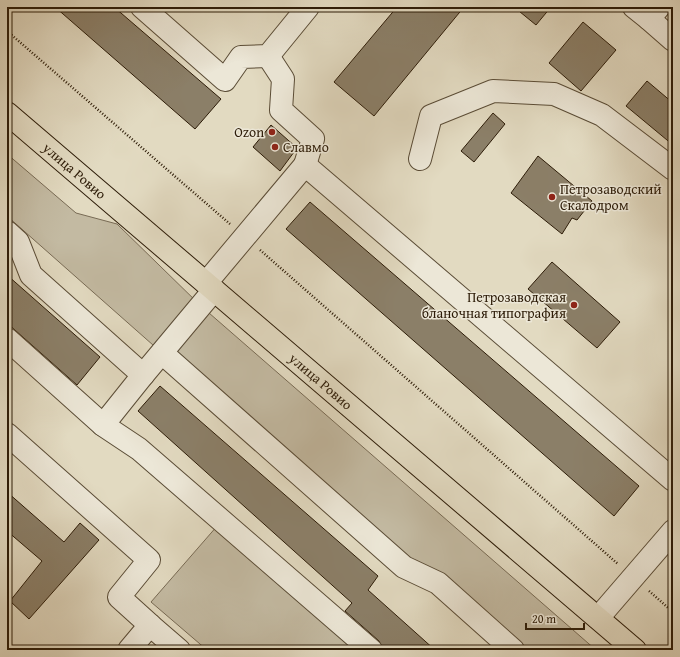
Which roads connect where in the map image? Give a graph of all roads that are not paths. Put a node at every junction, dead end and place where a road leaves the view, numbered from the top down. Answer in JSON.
{"nodes":[{"id":1,"x":142,"y":7,"type":"edge"},
{"id":2,"x":308,"y":7,"type":"edge"},
{"id":3,"x":648,"y":11,"type":"edge"},
{"id":4,"x":673,"y":40,"type":"edge"},
{"id":5,"x":268,"y":56,"type":"junction"},
{"id":6,"x":7,"y":113,"type":"edge"},
{"id":7,"x":420,"y":159,"type":"dead end"},
{"id":8,"x":306,"y":165,"type":"junction"},
{"id":9,"x":673,"y":169,"type":"edge"},
{"id":10,"x":7,"y":232,"type":"edge"},
{"id":11,"x":210,"y":286,"type":"junction"},
{"id":12,"x":7,"y":339,"type":"edge"},
{"id":13,"x":162,"y":353,"type":"junction"},
{"id":14,"x":143,"y":375,"type":"junction"},
{"id":15,"x":103,"y":425,"type":"junction"},
{"id":16,"x":7,"y":434,"type":"edge"},
{"id":17,"x":673,"y":480,"type":"edge"},
{"id":18,"x":673,"y":531,"type":"edge"},
{"id":19,"x":598,"y":618,"type":"junction"},
{"id":20,"x":150,"y":625,"type":"junction"},
{"id":21,"x":129,"y":650,"type":"edge"},
{"id":22,"x":180,"y":650,"type":"edge"},
{"id":23,"x":371,"y":650,"type":"edge"},
{"id":24,"x":513,"y":650,"type":"edge"},
{"id":25,"x":635,"y":650,"type":"edge"}],
"edges":[{"from":1,"to":5,"type":"street"},
{"from":2,"to":5,"type":"street"},
{"from":3,"to":4,"type":"street"},
{"from":5,"to":8,"type":"street"},
{"from":6,"to":11,"type":"main road","name":"улица Ровио"},
{"from":7,"to":9,"type":"street"},
{"from":8,"to":11,"type":"street"},
{"from":8,"to":17,"type":"street"},
{"from":10,"to":14,"type":"street"},
{"from":11,"to":13,"type":"street"},
{"from":11,"to":19,"type":"main road","name":"улица Ровио"},
{"from":12,"to":15,"type":"street"},
{"from":13,"to":14,"type":"street"},
{"from":13,"to":24,"type":"street"},
{"from":14,"to":15,"type":"street"},
{"from":15,"to":23,"type":"street"},
{"from":16,"to":20,"type":"street"},
{"from":18,"to":19,"type":"street"},
{"from":19,"to":25,"type":"main road","name":"улица Ровио"},
{"from":20,"to":21,"type":"street"},
{"from":20,"to":22,"type":"street"}]}
